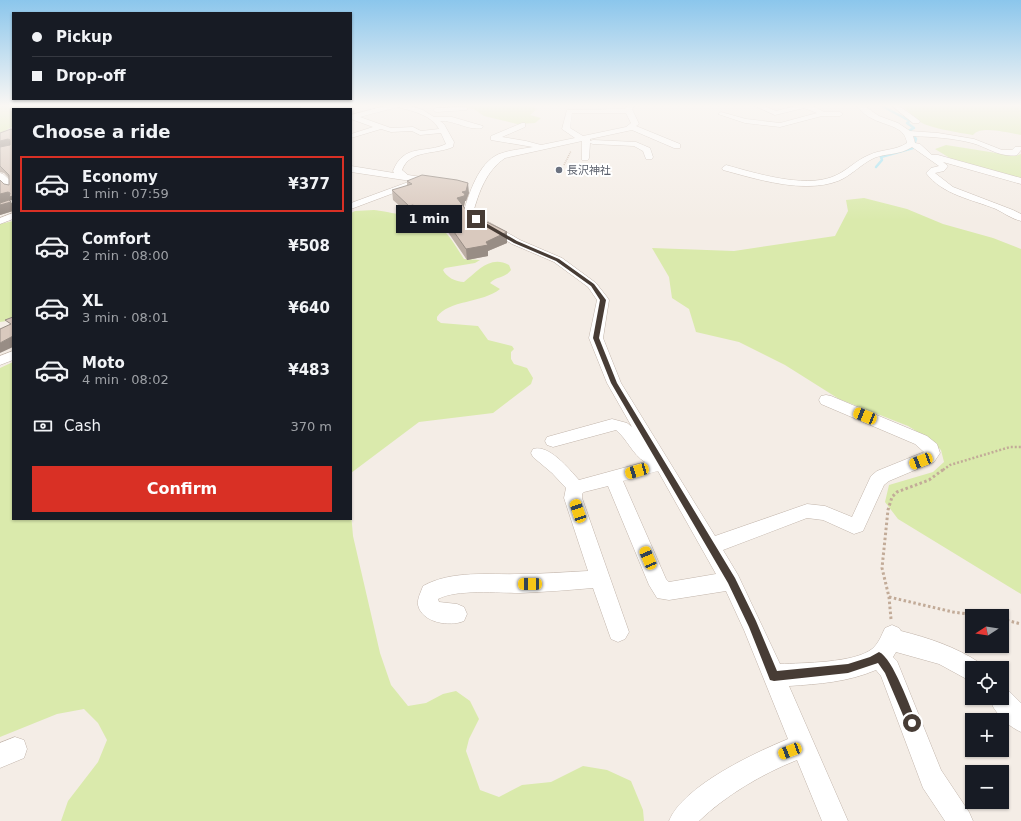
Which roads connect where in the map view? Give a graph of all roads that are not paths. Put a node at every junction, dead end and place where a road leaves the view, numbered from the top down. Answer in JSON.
{"nodes":[{"id":1,"x":449,"y":143,"type":"edge"},
{"id":2,"x":535,"y":143,"type":"edge"},
{"id":3,"x":585,"y":143,"type":"edge"},
{"id":4,"x":605,"y":143,"type":"edge"},
{"id":5,"x":670,"y":143,"type":"edge"},
{"id":6,"x":980,"y":143,"type":"edge"},
{"id":7,"x":911,"y":144,"type":"joint"},
{"id":8,"x":1016,"y":145,"type":"dead end"},
{"id":9,"x":677,"y":146,"type":"dead end"},
{"id":10,"x":920,"y":149,"type":"junction"},
{"id":11,"x":649,"y":157,"type":"dead end"},
{"id":12,"x":585,"y":158,"type":"dead end"},
{"id":13,"x":726,"y":168,"type":"dead end"},
{"id":14,"x":352,"y":169,"type":"edge"},
{"id":15,"x":0,"y":176,"type":"edge"},
{"id":16,"x":405,"y":177,"type":"junction"},
{"id":17,"x":422,"y":180,"type":"junction"},
{"id":18,"x":1021,"y":181,"type":"edge"},
{"id":19,"x":444,"y":183,"type":"edge"},
{"id":20,"x":12,"y":187,"type":"edge"},
{"id":21,"x":352,"y":206,"type":"edge"},
{"id":22,"x":12,"y":216,"type":"edge"},
{"id":23,"x":1021,"y":218,"type":"edge"},
{"id":24,"x":0,"y":221,"type":"edge"},
{"id":25,"x":12,"y":355,"type":"edge"},
{"id":26,"x":0,"y":361,"type":"edge"},
{"id":27,"x":826,"y":400,"type":"dead end"},
{"id":28,"x":553,"y":441,"type":"dead end"},
{"id":29,"x":539,"y":452,"type":"dead end"},
{"id":30,"x":661,"y":464,"type":"junction"},
{"id":31,"x":613,"y":477,"type":"junction"},
{"id":32,"x":576,"y":488,"type":"junction"},
{"id":33,"x":710,"y":546,"type":"junction"},
{"id":34,"x":600,"y":579,"type":"junction"},
{"id":35,"x":732,"y":581,"type":"junction"},
{"id":36,"x":457,"y":614,"type":"dead end"},
{"id":37,"x":618,"y":632,"type":"dead end"},
{"id":38,"x":888,"y":644,"type":"junction"},
{"id":39,"x":965,"y":667,"type":"edge"},
{"id":40,"x":774,"y":676,"type":"junction"},
{"id":41,"x":1007,"y":705,"type":"edge"},
{"id":42,"x":1021,"y":720,"type":"edge"},
{"id":43,"x":803,"y":746,"type":"junction"},
{"id":44,"x":682,"y":821,"type":"edge"},
{"id":45,"x":835,"y":821,"type":"edge"},
{"id":46,"x":960,"y":821,"type":"edge"}],
"edges":[{"from":1,"to":16,"type":"street"},
{"from":2,"to":30,"type":"street"},
{"from":3,"to":12,"type":"street"},
{"from":4,"to":11,"type":"street"},
{"from":5,"to":9,"type":"street"},
{"from":6,"to":8,"type":"street"},
{"from":7,"to":10,"type":"street"},
{"from":7,"to":13,"type":"street"},
{"from":10,"to":18,"type":"street"},
{"from":10,"to":23,"type":"street"},
{"from":14,"to":16,"type":"street"},
{"from":15,"to":20,"type":"street"},
{"from":16,"to":17,"type":"street"},
{"from":17,"to":19,"type":"street"},
{"from":17,"to":21,"type":"street"},
{"from":22,"to":24,"type":"street"},
{"from":25,"to":26,"type":"street"},
{"from":27,"to":33,"type":"street"},
{"from":28,"to":30,"type":"street"},
{"from":29,"to":32,"type":"street"},
{"from":30,"to":31,"type":"street"},
{"from":30,"to":33,"type":"street"},
{"from":31,"to":32,"type":"street"},
{"from":31,"to":35,"type":"street"},
{"from":32,"to":34,"type":"street"},
{"from":33,"to":35,"type":"street"},
{"from":34,"to":36,"type":"street"},
{"from":34,"to":37,"type":"street"},
{"from":35,"to":40,"type":"street"},
{"from":38,"to":39,"type":"street"},
{"from":38,"to":40,"type":"street"},
{"from":38,"to":46,"type":"street"},
{"from":40,"to":43,"type":"street"},
{"from":41,"to":42,"type":"street"},
{"from":43,"to":44,"type":"street"},
{"from":43,"to":45,"type":"street"}]}
